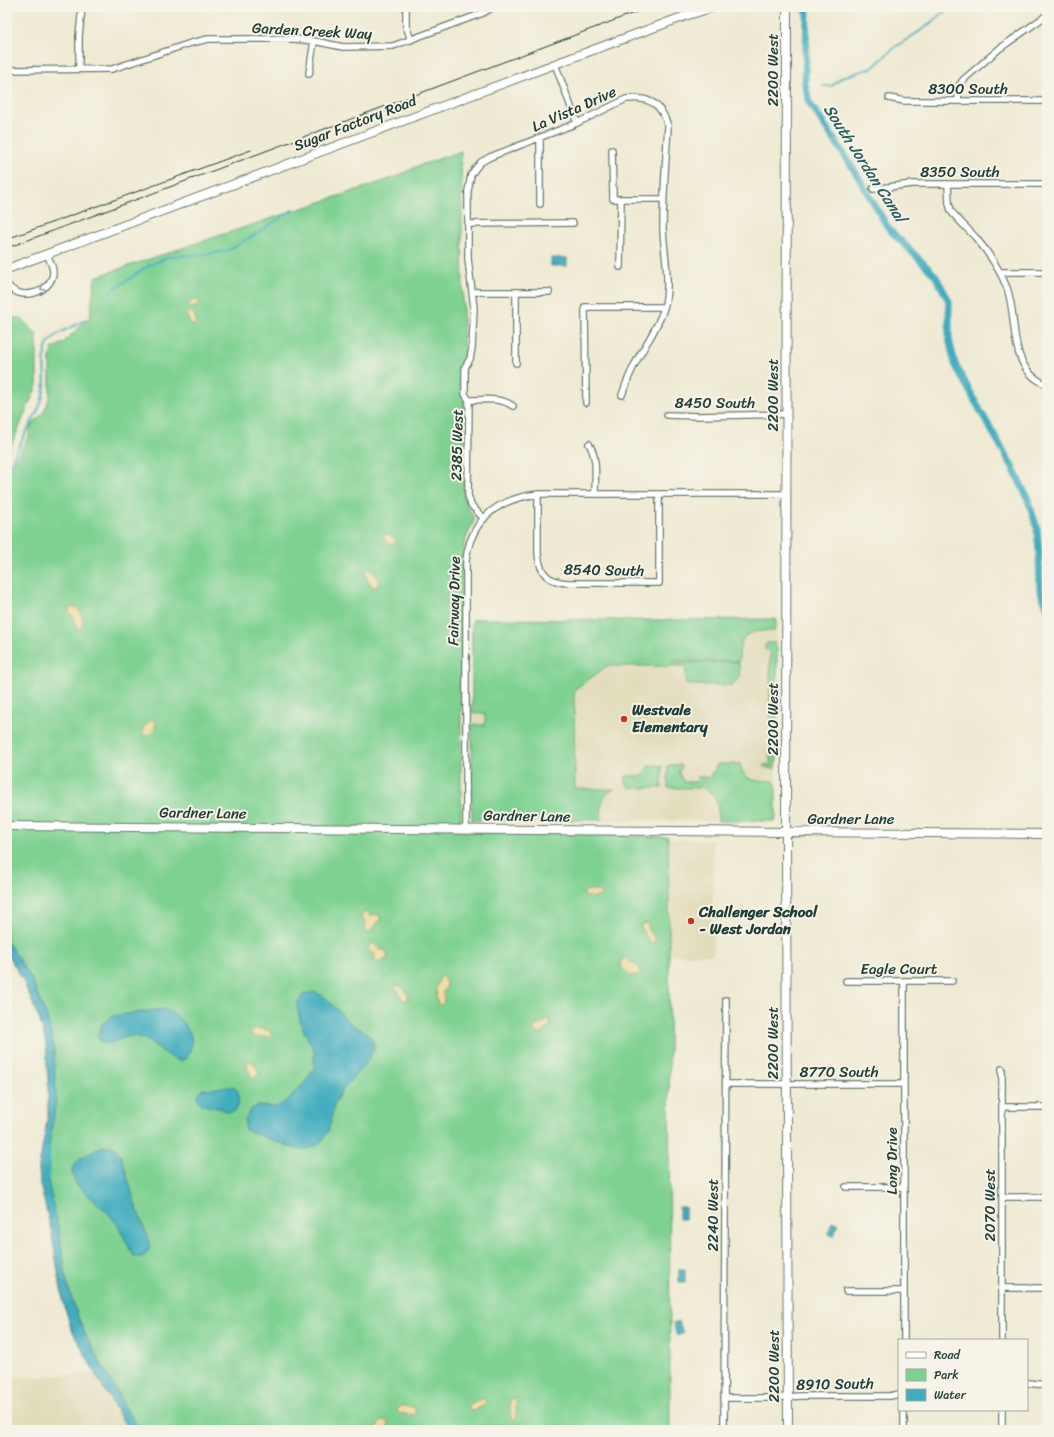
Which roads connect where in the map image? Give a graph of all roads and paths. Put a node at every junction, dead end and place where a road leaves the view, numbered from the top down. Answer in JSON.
{"nodes":[{"id":1,"x":82,"y":7,"type":"edge"},
{"id":2,"x":406,"y":7,"type":"edge"},
{"id":3,"x":493,"y":7,"type":"edge"},
{"id":4,"x":714,"y":7,"type":"edge"},
{"id":5,"x":787,"y":7,"type":"edge"},
{"id":6,"x":1047,"y":14,"type":"edge"},
{"id":7,"x":411,"y":40,"type":"junction"},
{"id":8,"x":314,"y":41,"type":"junction"},
{"id":9,"x":555,"y":64,"type":"junction"},
{"id":10,"x":7,"y":70,"type":"edge"},
{"id":11,"x":79,"y":70,"type":"junction"},
{"id":12,"x":309,"y":74,"type":"dead end"},
{"id":13,"x":889,"y":98,"type":"dead end"},
{"id":14,"x":958,"y":101,"type":"junction"},
{"id":15,"x":1047,"y":101,"type":"edge"},
{"id":16,"x":577,"y":123,"type":"junction"},
{"id":17,"x":540,"y":138,"type":"junction"},
{"id":18,"x":612,"y":150,"type":"dead end"},
{"id":19,"x":948,"y":184,"type":"junction"},
{"id":20,"x":1047,"y":184,"type":"edge"},
{"id":21,"x":873,"y":189,"type":"dead end"},
{"id":22,"x":621,"y":199,"type":"junction"},
{"id":23,"x":663,"y":199,"type":"junction"},
{"id":24,"x":540,"y":204,"type":"dead end"},
{"id":25,"x":573,"y":223,"type":"dead end"},
{"id":26,"x":468,"y":224,"type":"junction"},
{"id":27,"x":47,"y":254,"type":"junction"},
{"id":28,"x":620,"y":266,"type":"dead end"},
{"id":29,"x":7,"y":269,"type":"edge"},
{"id":30,"x":1000,"y":272,"type":"junction"},
{"id":31,"x":1047,"y":272,"type":"edge"},
{"id":32,"x":7,"y":284,"type":"edge"},
{"id":33,"x":473,"y":292,"type":"junction"},
{"id":34,"x":516,"y":292,"type":"junction"},
{"id":35,"x":549,"y":292,"type":"dead end"},
{"id":36,"x":664,"y":306,"type":"junction"},
{"id":37,"x":516,"y":363,"type":"dead end"},
{"id":38,"x":465,"y":367,"type":"joint"},
{"id":39,"x":1047,"y":385,"type":"edge"},
{"id":40,"x":622,"y":395,"type":"dead end"},
{"id":41,"x":469,"y":400,"type":"junction"},
{"id":42,"x":586,"y":403,"type":"dead end"},
{"id":43,"x":513,"y":406,"type":"dead end"},
{"id":44,"x":787,"y":414,"type":"junction"},
{"id":45,"x":667,"y":415,"type":"dead end"},
{"id":46,"x":589,"y":444,"type":"dead end"},
{"id":47,"x":538,"y":494,"type":"junction"},
{"id":48,"x":595,"y":494,"type":"junction"},
{"id":49,"x":659,"y":494,"type":"junction"},
{"id":50,"x":787,"y":494,"type":"junction"},
{"id":51,"x":484,"y":519,"type":"junction"},
{"id":52,"x":7,"y":826,"type":"edge"},
{"id":53,"x":466,"y":830,"type":"junction"},
{"id":54,"x":786,"y":832,"type":"junction"},
{"id":55,"x":1047,"y":834,"type":"edge"},
{"id":56,"x":846,"y":981,"type":"dead end"},
{"id":57,"x":904,"y":981,"type":"junction"},
{"id":58,"x":952,"y":981,"type":"dead end"},
{"id":59,"x":726,"y":1000,"type":"dead end"},
{"id":60,"x":1002,"y":1069,"type":"dead end"},
{"id":61,"x":726,"y":1084,"type":"junction"},
{"id":62,"x":787,"y":1084,"type":"junction"},
{"id":63,"x":904,"y":1084,"type":"junction"},
{"id":64,"x":1002,"y":1107,"type":"junction"},
{"id":65,"x":1047,"y":1107,"type":"edge"},
{"id":66,"x":846,"y":1187,"type":"dead end"},
{"id":67,"x":904,"y":1187,"type":"junction"},
{"id":68,"x":1002,"y":1197,"type":"junction"},
{"id":69,"x":1047,"y":1197,"type":"edge"},
{"id":70,"x":1002,"y":1288,"type":"junction"},
{"id":71,"x":1047,"y":1288,"type":"edge"},
{"id":72,"x":846,"y":1291,"type":"dead end"},
{"id":73,"x":904,"y":1291,"type":"junction"},
{"id":74,"x":904,"y":1339,"type":"edge"},
{"id":75,"x":1002,"y":1339,"type":"edge"},
{"id":76,"x":1028,"y":1383,"type":"edge"},
{"id":77,"x":1047,"y":1385,"type":"edge"},
{"id":78,"x":898,"y":1394,"type":"edge"},
{"id":79,"x":724,"y":1398,"type":"junction"},
{"id":80,"x":788,"y":1398,"type":"junction"},
{"id":81,"x":904,"y":1411,"type":"edge"},
{"id":82,"x":1002,"y":1411,"type":"edge"},
{"id":83,"x":724,"y":1430,"type":"edge"},
{"id":84,"x":788,"y":1430,"type":"edge"},
{"id":85,"x":904,"y":1430,"type":"edge"},
{"id":86,"x":1002,"y":1430,"type":"edge"}],
"edges":[{"from":1,"to":11,"type":"street"},
{"from":2,"to":7,"type":"street"},
{"from":3,"to":7,"type":"street","name":"Garden Creek Way"},
{"from":4,"to":9,"type":"street","name":"Sugar Factory Road"},
{"from":5,"to":44,"type":"street","name":"2200 West"},
{"from":6,"to":14,"type":"street"},
{"from":7,"to":8,"type":"street","name":"Garden Creek Way"},
{"from":8,"to":11,"type":"street","name":"Garden Creek Way"},
{"from":8,"to":12,"type":"street"},
{"from":9,"to":16,"type":"street"},
{"from":9,"to":27,"type":"street","name":"Sugar Factory Road"},
{"from":10,"to":11,"type":"street","name":"Garden Creek Way"},
{"from":13,"to":14,"type":"street","name":"8300 South"},
{"from":14,"to":15,"type":"street","name":"8300 South"},
{"from":16,"to":17,"type":"street","name":"La Vista Drive"},
{"from":16,"to":23,"type":"street","name":"La Vista Drive"},
{"from":17,"to":24,"type":"street"},
{"from":17,"to":26,"type":"street","name":"La Vista Drive"},
{"from":18,"to":22,"type":"street"},
{"from":19,"to":20,"type":"street","name":"8350 South"},
{"from":19,"to":21,"type":"street","name":"8350 South"},
{"from":19,"to":30,"type":"street"},
{"from":22,"to":23,"type":"street"},
{"from":22,"to":28,"type":"street"},
{"from":23,"to":36,"type":"street","name":"La Vista Drive"},
{"from":25,"to":26,"type":"street"},
{"from":26,"to":33,"type":"street","name":"La Vista Drive"},
{"from":27,"to":29,"type":"street","name":"Sugar Factory Road"},
{"from":27,"to":32,"type":"street","one_way":true},
{"from":30,"to":31,"type":"street"},
{"from":30,"to":39,"type":"street"},
{"from":33,"to":34,"type":"street"},
{"from":33,"to":38,"type":"street","name":"La Vista Drive"},
{"from":34,"to":35,"type":"street"},
{"from":34,"to":37,"type":"street"},
{"from":36,"to":40,"type":"street","name":"La Vista Drive"},
{"from":36,"to":42,"type":"street"},
{"from":38,"to":41,"type":"street","name":"2385 West"},
{"from":41,"to":43,"type":"street"},
{"from":41,"to":51,"type":"street","name":"2385 West"},
{"from":44,"to":45,"type":"street","name":"8450 South"},
{"from":44,"to":50,"type":"street","name":"2200 West"},
{"from":46,"to":48,"type":"street"},
{"from":47,"to":48,"type":"street","name":"Fairway Drive"},
{"from":47,"to":49,"type":"street","name":"8540 South"},
{"from":47,"to":51,"type":"street","name":"Fairway Drive"},
{"from":48,"to":49,"type":"street","name":"Fairway Drive"},
{"from":49,"to":50,"type":"street","name":"Fairway Drive"},
{"from":50,"to":54,"type":"street","name":"2200 West"},
{"from":51,"to":53,"type":"street","name":"Fairway Drive"},
{"from":52,"to":53,"type":"street","name":"Gardner Lane"},
{"from":53,"to":54,"type":"street","name":"Gardner Lane"},
{"from":54,"to":55,"type":"street","name":"Gardner Lane"},
{"from":54,"to":62,"type":"street","name":"2200 West"},
{"from":56,"to":57,"type":"street","name":"Eagle Court"},
{"from":57,"to":58,"type":"street","name":"Eagle Court"},
{"from":57,"to":63,"type":"street","name":"Long Drive"},
{"from":59,"to":61,"type":"street","name":"2240 West"},
{"from":60,"to":64,"type":"street","name":"2070 West"},
{"from":61,"to":62,"type":"street","name":"8770 South"},
{"from":61,"to":79,"type":"street","name":"2240 West"},
{"from":62,"to":63,"type":"street","name":"8770 South"},
{"from":62,"to":80,"type":"street","name":"2200 West"},
{"from":63,"to":67,"type":"street","name":"Long Drive"},
{"from":64,"to":65,"type":"street"},
{"from":64,"to":68,"type":"street","name":"2070 West"},
{"from":66,"to":67,"type":"street"},
{"from":67,"to":73,"type":"street","name":"Long Drive"},
{"from":68,"to":69,"type":"street"},
{"from":68,"to":70,"type":"street","name":"2070 West"},
{"from":70,"to":71,"type":"street"},
{"from":70,"to":75,"type":"street","name":"2070 West"},
{"from":72,"to":73,"type":"street"},
{"from":73,"to":74,"type":"street","name":"Long Drive"},
{"from":76,"to":77,"type":"street"},
{"from":78,"to":80,"type":"street","name":"8910 South"},
{"from":79,"to":80,"type":"street","name":"8910 South"},
{"from":79,"to":83,"type":"street","name":"2240 West"},
{"from":80,"to":84,"type":"street","name":"2200 West"},
{"from":81,"to":85,"type":"street"},
{"from":82,"to":86,"type":"street"}]}
